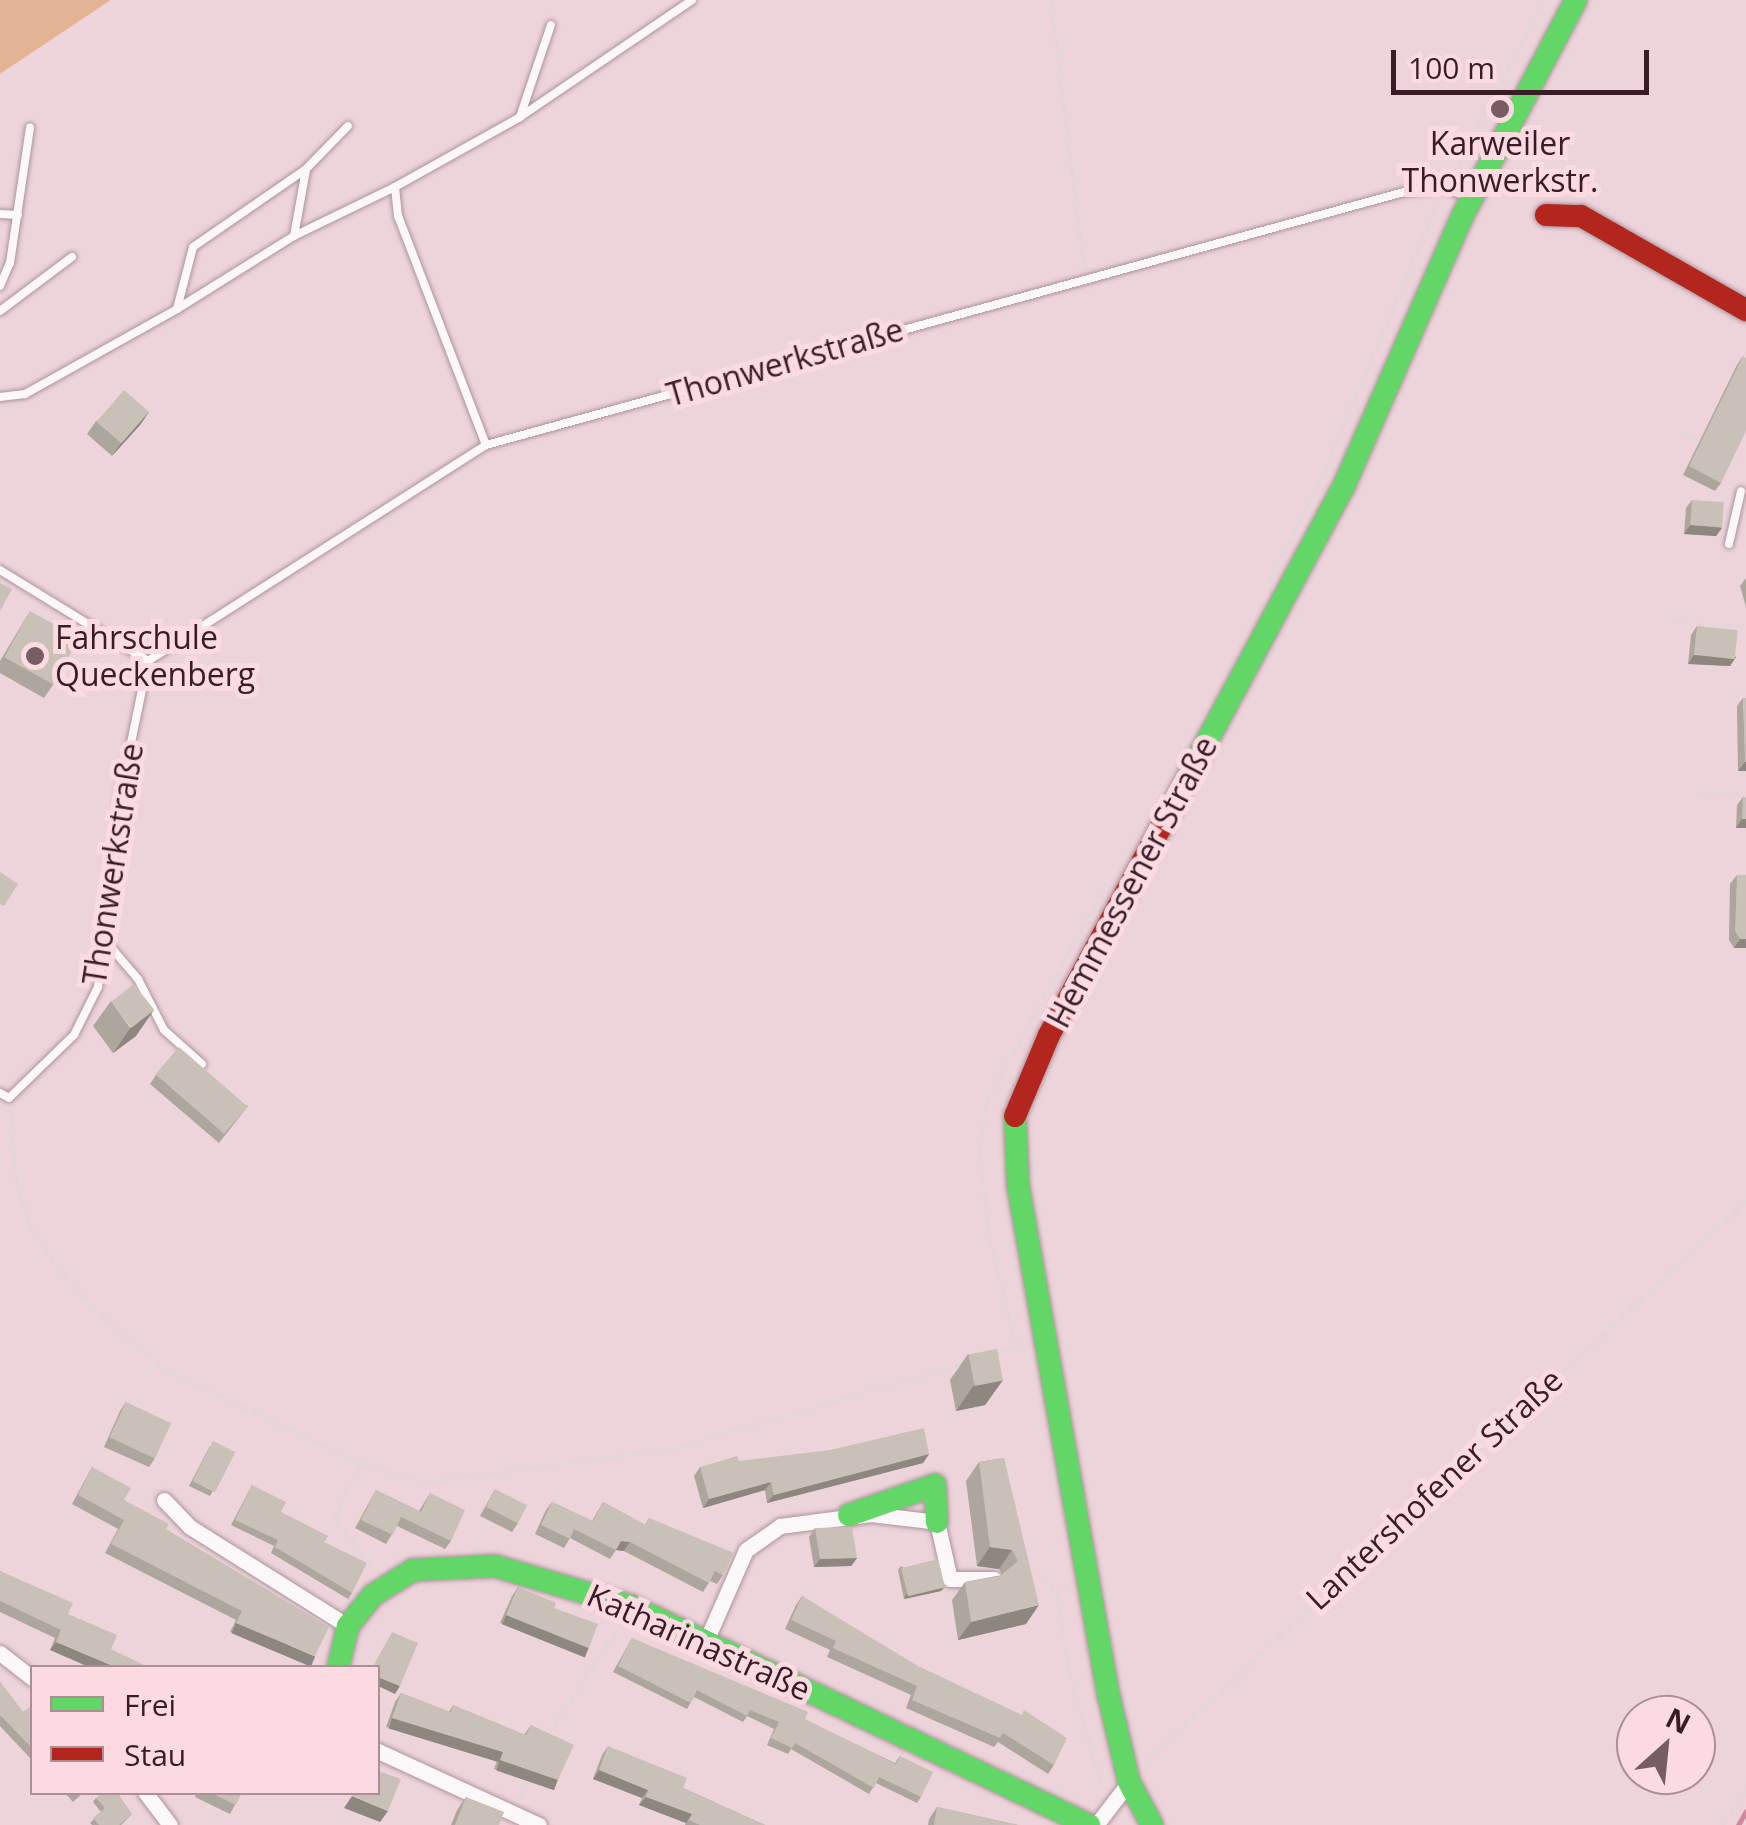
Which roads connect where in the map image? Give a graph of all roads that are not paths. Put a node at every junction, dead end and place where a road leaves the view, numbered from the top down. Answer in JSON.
{"nodes":[{"id":1,"x":692,"y":0,"type":"edge"},
{"id":2,"x":1576,"y":0,"type":"edge"},
{"id":3,"x":552,"y":25,"type":"dead end"},
{"id":4,"x":520,"y":116,"type":"junction"},
{"id":5,"x":348,"y":126,"type":"dead end"},
{"id":6,"x":30,"y":127,"type":"dead end"},
{"id":7,"x":306,"y":168,"type":"junction"},
{"id":8,"x":395,"y":187,"type":"junction"},
{"id":9,"x":1472,"y":198,"type":"junction"},
{"id":10,"x":0,"y":214,"type":"edge"},
{"id":11,"x":18,"y":215,"type":"junction"},
{"id":12,"x":1546,"y":215,"type":"road end"},
{"id":13,"x":294,"y":236,"type":"junction"},
{"id":14,"x":72,"y":257,"type":"dead end"},
{"id":15,"x":0,"y":286,"type":"edge"},
{"id":16,"x":176,"y":309,"type":"junction"},
{"id":17,"x":1746,"y":310,"type":"edge"},
{"id":18,"x":0,"y":311,"type":"edge"},
{"id":19,"x":0,"y":397,"type":"edge"},
{"id":20,"x":486,"y":445,"type":"junction"},
{"id":21,"x":1745,"y":489,"type":"edge"},
{"id":22,"x":1728,"y":544,"type":"dead end"},
{"id":23,"x":0,"y":570,"type":"edge"},
{"id":24,"x":148,"y":661,"type":"junction"},
{"id":25,"x":103,"y":938,"type":"junction"},
{"id":26,"x":202,"y":1064,"type":"edge"},
{"id":27,"x":0,"y":1093,"type":"edge"},
{"id":28,"x":164,"y":1500,"type":"dead end"},
{"id":29,"x":849,"y":1516,"type":"junction"},
{"id":30,"x":937,"y":1522,"type":"junction"},
{"id":31,"x":994,"y":1580,"type":"edge"},
{"id":32,"x":348,"y":1626,"type":"junction"},
{"id":33,"x":706,"y":1641,"type":"junction"},
{"id":34,"x":0,"y":1654,"type":"edge"},
{"id":35,"x":339,"y":1665,"type":"edge"},
{"id":36,"x":30,"y":1676,"type":"edge"},
{"id":37,"x":380,"y":1752,"type":"edge"},
{"id":38,"x":1121,"y":1791,"type":"junction"},
{"id":39,"x":147,"y":1795,"type":"edge"},
{"id":40,"x":170,"y":1825,"type":"edge"},
{"id":41,"x":539,"y":1825,"type":"edge"},
{"id":42,"x":1092,"y":1825,"type":"edge"},
{"id":43,"x":1152,"y":1825,"type":"edge"}],
"edges":[{"from":1,"to":4,"type":"lane"},
{"from":2,"to":9,"type":"main road","name":"Hemmessener Straße"},
{"from":3,"to":4,"type":"lane"},
{"from":4,"to":8,"type":"lane"},
{"from":5,"to":7,"type":"lane"},
{"from":6,"to":11,"type":"lane"},
{"from":7,"to":13,"type":"lane"},
{"from":7,"to":16,"type":"lane"},
{"from":8,"to":13,"type":"lane"},
{"from":8,"to":20,"type":"lane"},
{"from":9,"to":20,"type":"lane","name":"Thonwerkstraße"},
{"from":9,"to":38,"type":"main road","name":"Hemmessener Straße"},
{"from":10,"to":11,"type":"lane"},
{"from":11,"to":15,"type":"lane"},
{"from":12,"to":17,"type":"main road"},
{"from":13,"to":16,"type":"lane"},
{"from":14,"to":18,"type":"lane"},
{"from":16,"to":19,"type":"lane"},
{"from":20,"to":24,"type":"lane","name":"Thonwerkstraße"},
{"from":21,"to":22,"type":"lane"},
{"from":23,"to":24,"type":"lane"},
{"from":24,"to":25,"type":"lane","name":"Thonwerkstraße"},
{"from":25,"to":26,"type":"lane"},
{"from":25,"to":27,"type":"lane","name":"Thonwerkstraße"},
{"from":28,"to":32,"type":"street"},
{"from":29,"to":30,"type":"street"},
{"from":29,"to":30,"type":"main road"},
{"from":29,"to":33,"type":"street"},
{"from":30,"to":31,"type":"street"},
{"from":32,"to":33,"type":"main road","name":"Katharinastraße"},
{"from":32,"to":35,"type":"main road","name":"Katharinastraße"},
{"from":33,"to":42,"type":"main road","name":"Katharinastraße"},
{"from":34,"to":36,"type":"street"},
{"from":37,"to":41,"type":"street"},
{"from":38,"to":42,"type":"street"},
{"from":38,"to":43,"type":"main road","name":"Hemmessener Straße"},
{"from":39,"to":40,"type":"street"}]}
